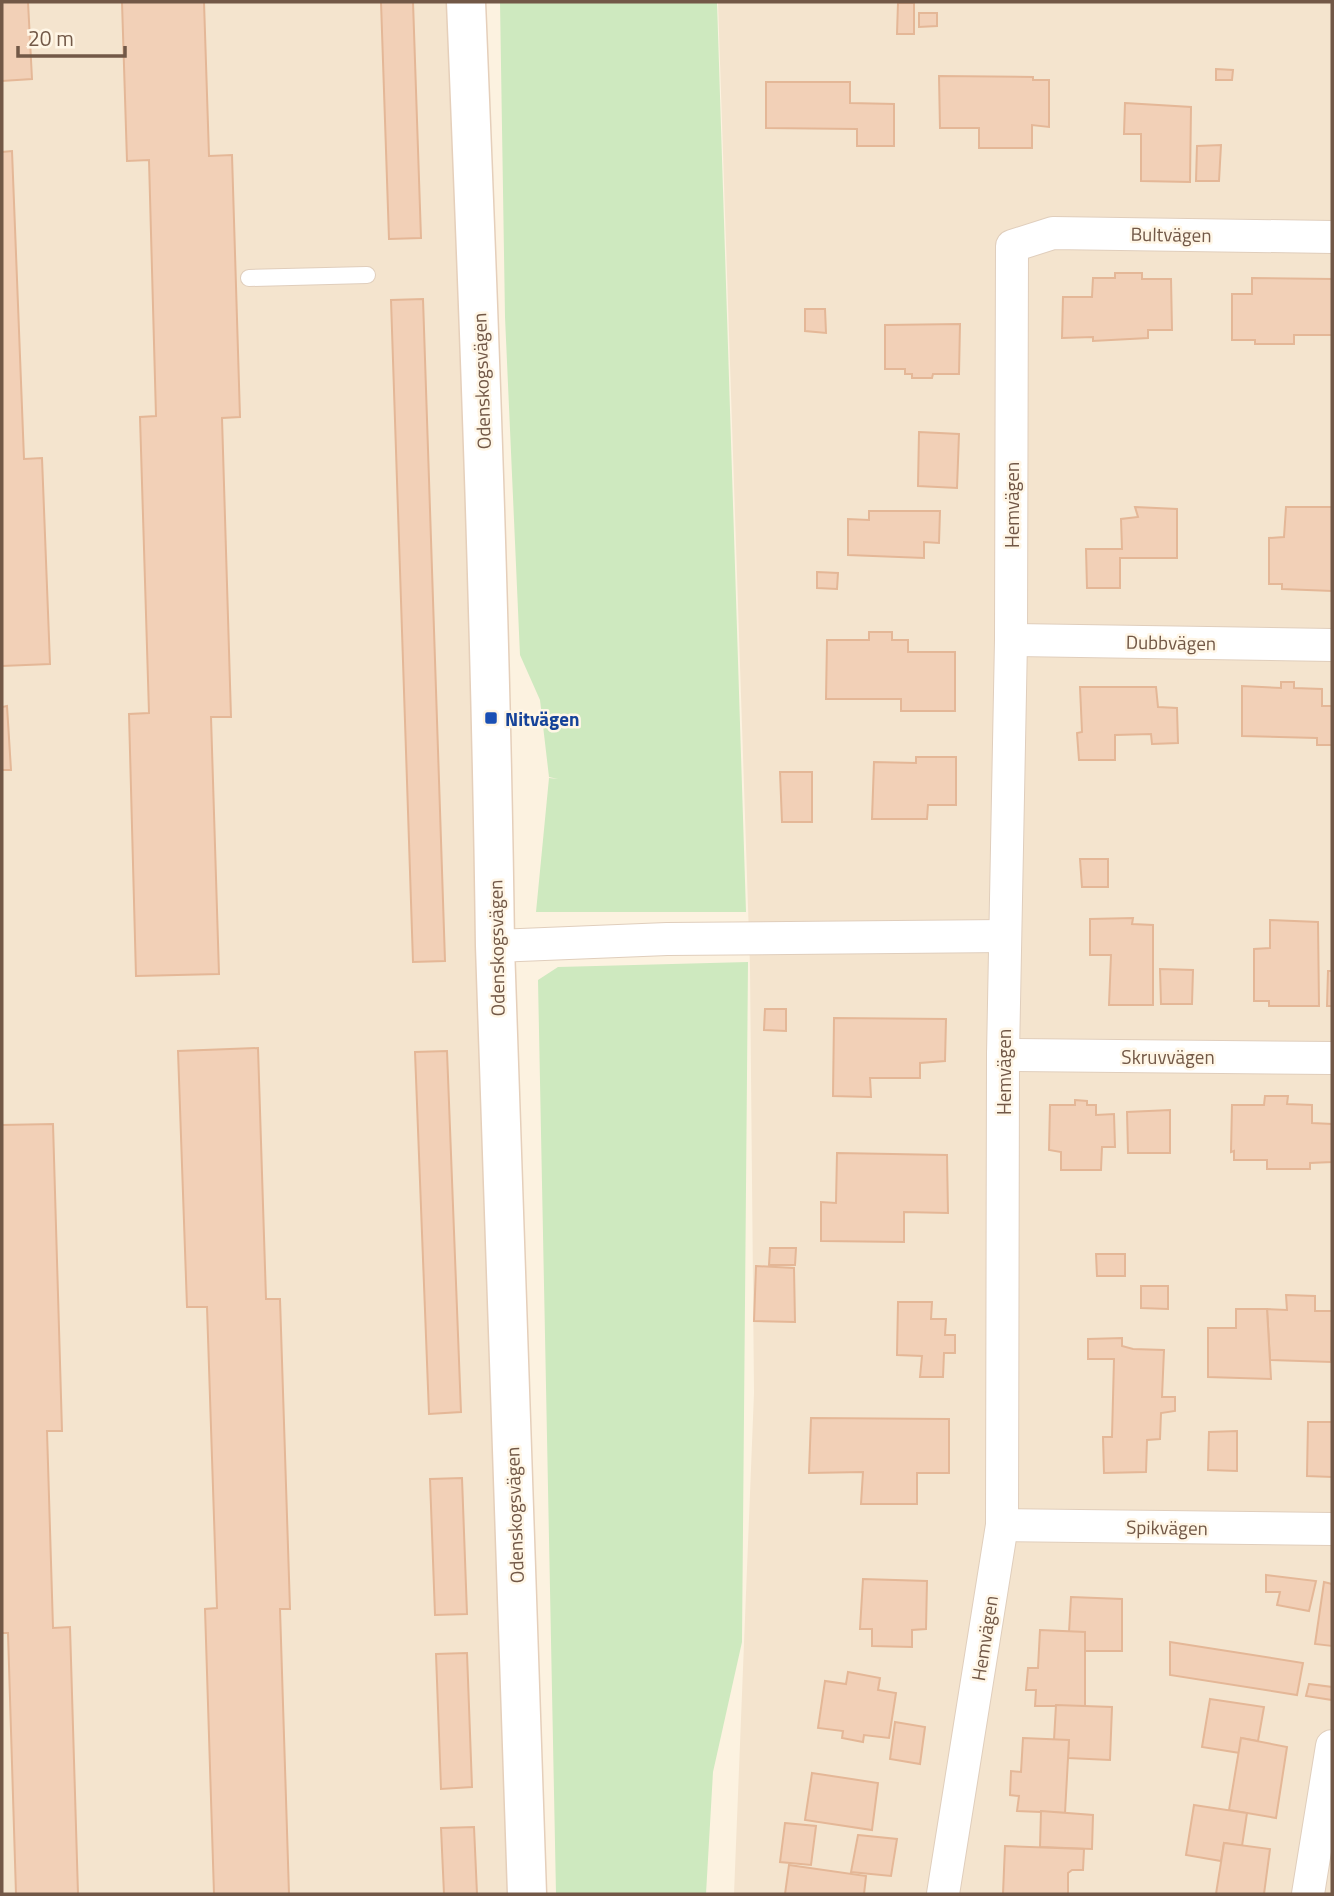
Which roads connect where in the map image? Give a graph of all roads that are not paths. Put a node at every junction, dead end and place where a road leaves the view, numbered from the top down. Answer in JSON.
{"nodes":[{"id":1,"x":466,"y":2,"type":"edge"},
{"id":2,"x":1332,"y":237,"type":"edge"},
{"id":3,"x":1012,"y":246,"type":"joint"},
{"id":4,"x":367,"y":275,"type":"dead end"},
{"id":5,"x":249,"y":278,"type":"dead end"},
{"id":6,"x":1011,"y":640,"type":"junction"},
{"id":7,"x":1332,"y":645,"type":"edge"},
{"id":8,"x":1004,"y":936,"type":"junction"},
{"id":9,"x":495,"y":946,"type":"junction"},
{"id":10,"x":1003,"y":1055,"type":"junction"},
{"id":11,"x":1332,"y":1058,"type":"edge"},
{"id":12,"x":1002,"y":1525,"type":"junction"},
{"id":13,"x":1332,"y":1529,"type":"edge"},
{"id":14,"x":1332,"y":1746,"type":"edge"},
{"id":15,"x":527,"y":1894,"type":"edge"},
{"id":16,"x":943,"y":1894,"type":"edge"},
{"id":17,"x":1308,"y":1894,"type":"edge"}],
"edges":[{"from":1,"to":9,"type":"street","name":"Odenskogsvägen"},
{"from":2,"to":3,"type":"street","name":"Bultvägen"},
{"from":3,"to":6,"type":"street","name":"Hemvägen"},
{"from":4,"to":5,"type":"lane"},
{"from":6,"to":7,"type":"street","name":"Dubbvägen"},
{"from":6,"to":8,"type":"street","name":"Hemvägen"},
{"from":8,"to":9,"type":"street"},
{"from":8,"to":10,"type":"street","name":"Hemvägen"},
{"from":9,"to":15,"type":"street","name":"Odenskogsvägen"},
{"from":10,"to":11,"type":"street","name":"Skruvvägen"},
{"from":10,"to":12,"type":"street","name":"Hemvägen"},
{"from":12,"to":13,"type":"street","name":"Spikvägen"},
{"from":12,"to":16,"type":"street","name":"Hemvägen"},
{"from":14,"to":17,"type":"street"}]}
